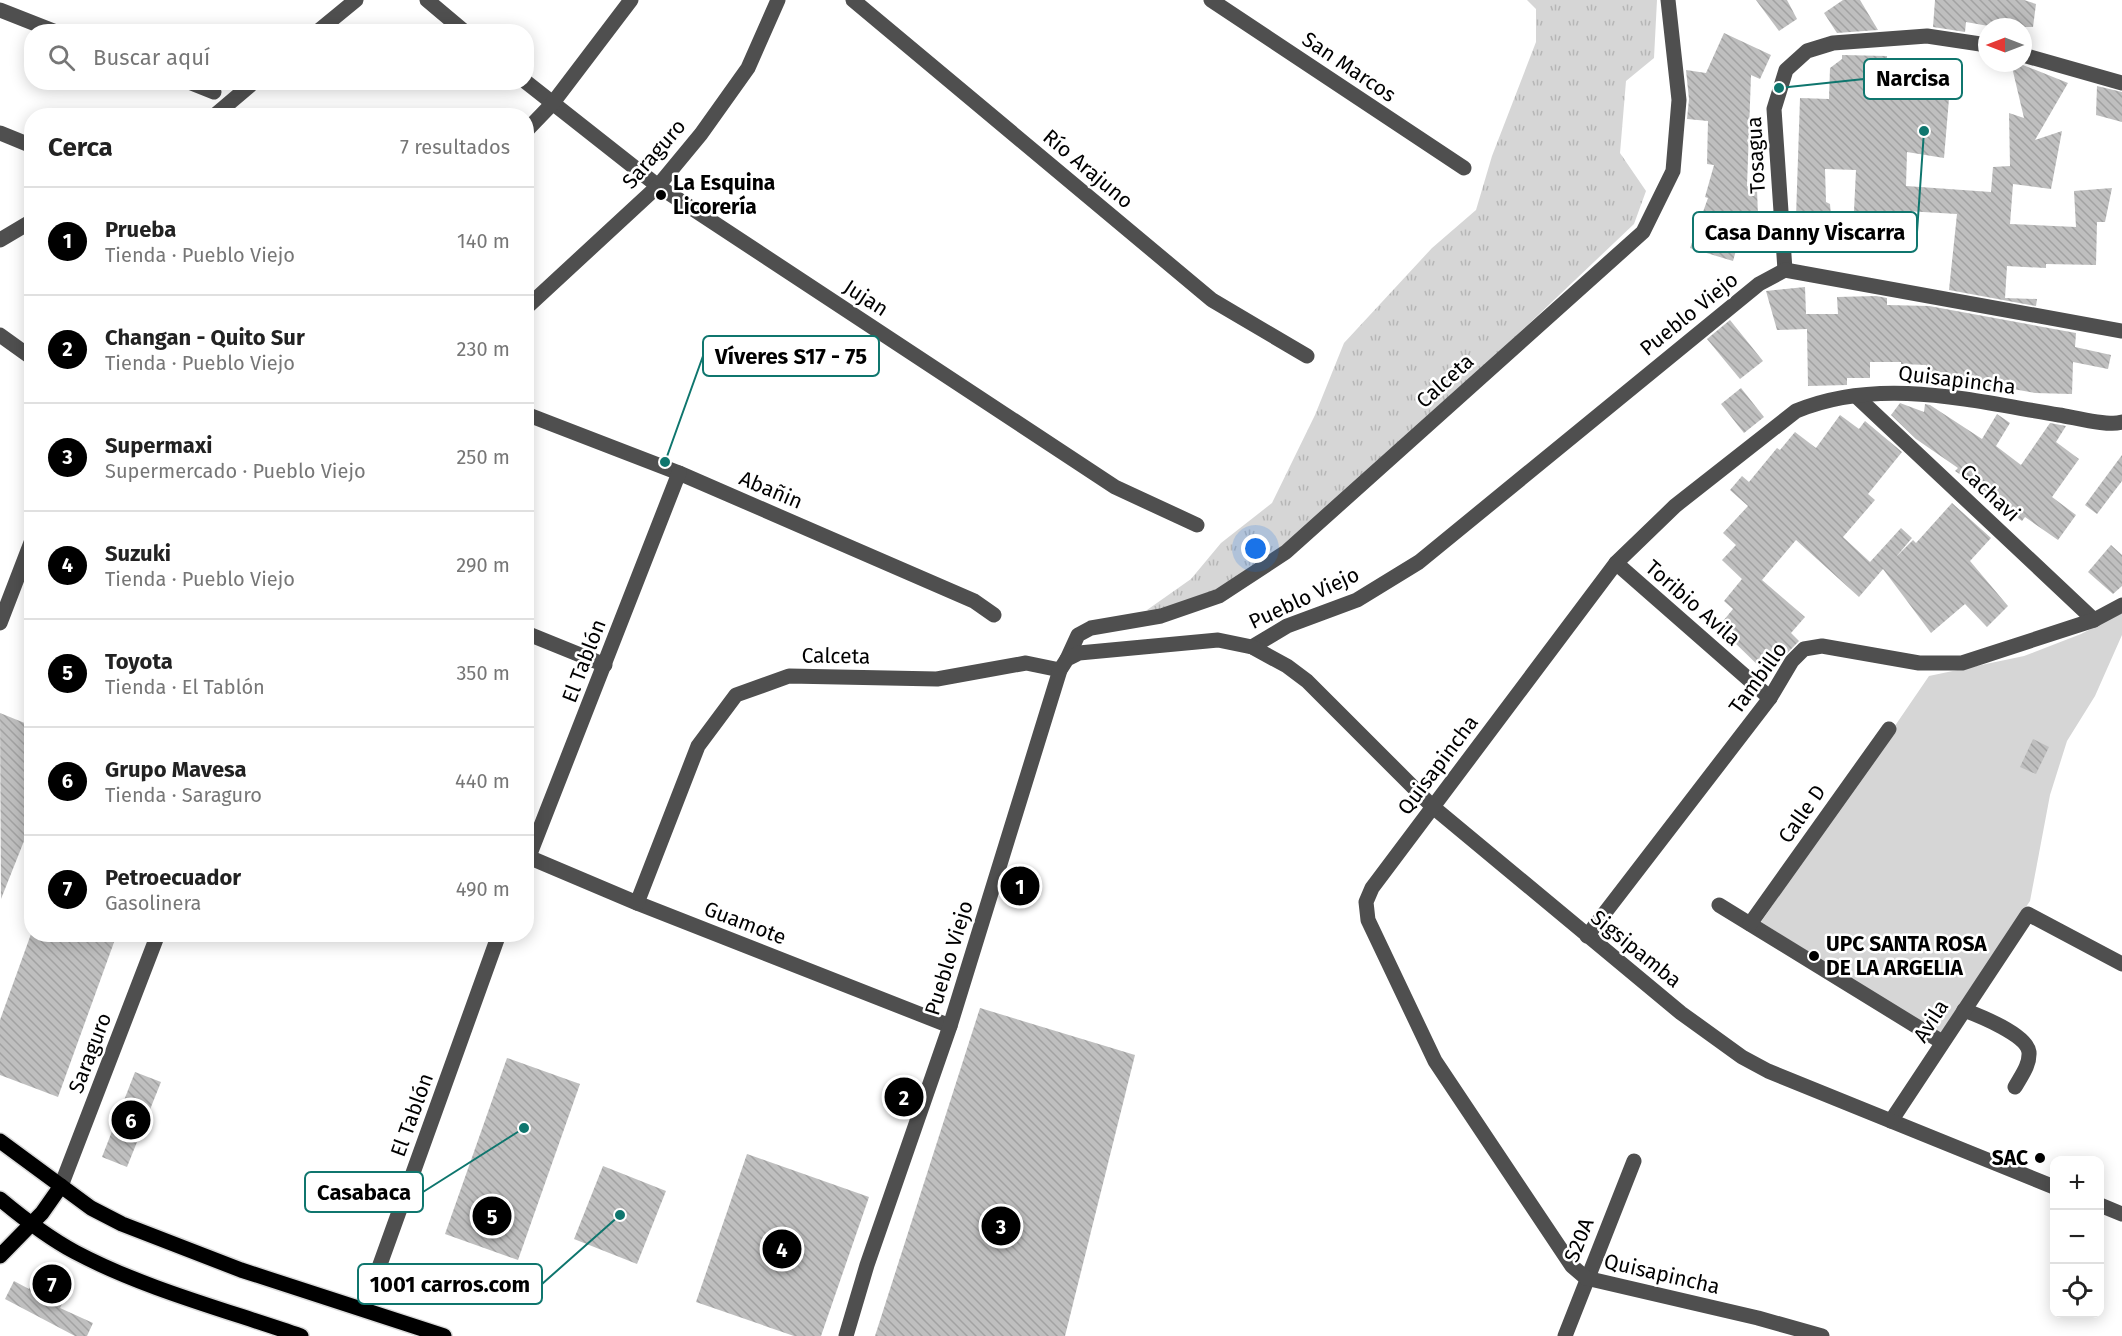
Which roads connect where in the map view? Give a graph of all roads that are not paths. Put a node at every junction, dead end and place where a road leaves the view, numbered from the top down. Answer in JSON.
{"nodes":[{"id":1,"x":356,"y":0,"type":"edge"},
{"id":2,"x":428,"y":0,"type":"edge"},
{"id":3,"x":632,"y":0,"type":"edge"},
{"id":4,"x":778,"y":0,"type":"edge"},
{"id":5,"x":854,"y":0,"type":"edge"},
{"id":6,"x":1211,"y":0,"type":"edge"},
{"id":7,"x":1668,"y":0,"type":"edge"},
{"id":8,"x":0,"y":10,"type":"edge"},
{"id":9,"x":36,"y":24,"type":"edge"},
{"id":10,"x":327,"y":24,"type":"edge"},
{"id":11,"x":456,"y":24,"type":"edge"},
{"id":12,"x":1978,"y":44,"type":"edge"},
{"id":13,"x":2032,"y":58,"type":"edge"},
{"id":14,"x":2122,"y":83,"type":"edge"},
{"id":15,"x":534,"y":89,"type":"edge"},
{"id":16,"x":209,"y":90,"type":"edge"},
{"id":17,"x":245,"y":90,"type":"edge"},
{"id":18,"x":214,"y":92,"type":"dead end"},
{"id":19,"x":552,"y":104,"type":"junction"},
{"id":20,"x":223,"y":108,"type":"edge"},
{"id":21,"x":534,"y":123,"type":"edge"},
{"id":22,"x":0,"y":133,"type":"edge"},
{"id":23,"x":24,"y":143,"type":"edge"},
{"id":24,"x":1464,"y":168,"type":"dead end"},
{"id":25,"x":658,"y":186,"type":"junction"},
{"id":26,"x":24,"y":226,"type":"edge"},
{"id":27,"x":0,"y":240,"type":"edge"},
{"id":28,"x":1785,"y":270,"type":"junction"},
{"id":29,"x":534,"y":301,"type":"edge"},
{"id":30,"x":2122,"y":332,"type":"edge"},
{"id":31,"x":0,"y":334,"type":"edge"},
{"id":32,"x":24,"y":352,"type":"edge"},
{"id":33,"x":1307,"y":356,"type":"dead end"},
{"id":34,"x":1857,"y":397,"type":"junction"},
{"id":35,"x":534,"y":417,"type":"edge"},
{"id":36,"x":2122,"y":422,"type":"edge"},
{"id":37,"x":679,"y":473,"type":"junction"},
{"id":38,"x":1197,"y":525,"type":"dead end"},
{"id":39,"x":24,"y":561,"type":"edge"},
{"id":40,"x":1616,"y":563,"type":"junction"},
{"id":41,"x":2122,"y":605,"type":"edge"},
{"id":42,"x":994,"y":615,"type":"dead end"},
{"id":43,"x":2094,"y":620,"type":"junction"},
{"id":44,"x":0,"y":623,"type":"edge"},
{"id":45,"x":534,"y":636,"type":"edge"},
{"id":46,"x":1252,"y":647,"type":"junction"},
{"id":47,"x":605,"y":664,"type":"junction"},
{"id":48,"x":1064,"y":665,"type":"junction"},
{"id":49,"x":1770,"y":698,"type":"junction"},
{"id":50,"x":1889,"y":729,"type":"dead end"},
{"id":51,"x":1433,"y":807,"type":"junction"},
{"id":52,"x":534,"y":842,"type":"edge"},
{"id":53,"x":534,"y":862,"type":"edge"},
{"id":54,"x":637,"y":903,"type":"junction"},
{"id":55,"x":1719,"y":905,"type":"dead end"},
{"id":56,"x":1749,"y":924,"type":"junction"},
{"id":57,"x":1587,"y":936,"type":"junction"},
{"id":58,"x":155,"y":942,"type":"edge"},
{"id":59,"x":496,"y":942,"type":"edge"},
{"id":60,"x":2122,"y":964,"type":"edge"},
{"id":61,"x":1964,"y":1010,"type":"junction"},
{"id":62,"x":950,"y":1026,"type":"junction"},
{"id":63,"x":1942,"y":1042,"type":"junction"},
{"id":64,"x":2015,"y":1087,"type":"dead end"},
{"id":65,"x":1891,"y":1121,"type":"junction"},
{"id":66,"x":0,"y":1141,"type":"edge"},
{"id":67,"x":1634,"y":1161,"type":"dead end"},
{"id":68,"x":2050,"y":1185,"type":"edge"},
{"id":69,"x":61,"y":1186,"type":"junction"},
{"id":70,"x":0,"y":1199,"type":"edge"},
{"id":71,"x":2104,"y":1207,"type":"edge"},
{"id":72,"x":2122,"y":1214,"type":"edge"},
{"id":73,"x":31,"y":1225,"type":"junction"},
{"id":74,"x":0,"y":1256,"type":"edge"},
{"id":75,"x":1586,"y":1278,"type":"junction"},
{"id":76,"x":364,"y":1309,"type":"junction"},
{"id":77,"x":301,"y":1336,"type":"edge"},
{"id":78,"x":444,"y":1336,"type":"edge"},
{"id":79,"x":846,"y":1336,"type":"edge"},
{"id":80,"x":1565,"y":1336,"type":"edge"},
{"id":81,"x":1822,"y":1336,"type":"edge"}],
"edges":[{"from":1,"to":10,"type":"street"},
{"from":2,"to":11,"type":"street"},
{"from":3,"to":19,"type":"street"},
{"from":4,"to":25,"type":"street","name":"Saraguro"},
{"from":5,"to":33,"type":"street","name":"Río Arajuno"},
{"from":6,"to":24,"type":"street","name":"San Marcos"},
{"from":7,"to":48,"type":"street","name":"Calceta"},
{"from":8,"to":9,"type":"street"},
{"from":12,"to":28,"type":"street","name":"Tosagua"},
{"from":13,"to":14,"type":"street"},
{"from":15,"to":19,"type":"street","name":"Jujan"},
{"from":16,"to":18,"type":"street"},
{"from":17,"to":20,"type":"street"},
{"from":19,"to":21,"type":"street"},
{"from":19,"to":25,"type":"street","name":"Jujan"},
{"from":22,"to":23,"type":"street"},
{"from":25,"to":29,"type":"street","name":"Saraguro"},
{"from":25,"to":38,"type":"street","name":"Jujan"},
{"from":26,"to":27,"type":"street"},
{"from":28,"to":30,"type":"street"},
{"from":28,"to":46,"type":"street","name":"Pueblo Viejo"},
{"from":31,"to":32,"type":"street"},
{"from":34,"to":36,"type":"street","name":"Quisapincha"},
{"from":34,"to":40,"type":"street","name":"Quisapincha"},
{"from":34,"to":43,"type":"street","name":"Cachavi"},
{"from":35,"to":37,"type":"street","name":"Abañin"},
{"from":37,"to":42,"type":"street","name":"Abañin"},
{"from":37,"to":47,"type":"street","name":"El Tablón"},
{"from":39,"to":44,"type":"street"},
{"from":40,"to":49,"type":"street","name":"Toribio Avila"},
{"from":40,"to":51,"type":"street","name":"Quisapincha"},
{"from":41,"to":43,"type":"street","name":"Tambillo"},
{"from":43,"to":49,"type":"street","name":"Tambillo"},
{"from":45,"to":47,"type":"street"},
{"from":46,"to":48,"type":"street","name":"Pueblo Viejo"},
{"from":46,"to":51,"type":"street","name":"Sigsipamba"},
{"from":47,"to":52,"type":"street","name":"El Tablón"},
{"from":48,"to":54,"type":"street","name":"Calceta"},
{"from":48,"to":62,"type":"street","name":"Pueblo Viejo"},
{"from":49,"to":57,"type":"street","name":"Tambillo"},
{"from":50,"to":56,"type":"street","name":"Calle D"},
{"from":51,"to":57,"type":"street","name":"Sigsipamba"},
{"from":51,"to":75,"type":"street","name":"Quisapincha"},
{"from":53,"to":54,"type":"street","name":"Guamote"},
{"from":54,"to":62,"type":"street","name":"Guamote"},
{"from":55,"to":56,"type":"street"},
{"from":56,"to":63,"type":"street"},
{"from":57,"to":65,"type":"street","name":"Sigsipamba"},
{"from":58,"to":69,"type":"street","name":"Saraguro"},
{"from":59,"to":76,"type":"street","name":"El Tablón"},
{"from":60,"to":61,"type":"street","name":"Avila"},
{"from":61,"to":63,"type":"street","name":"Avila"},
{"from":61,"to":64,"type":"street"},
{"from":62,"to":79,"type":"street","name":"Pueblo Viejo"},
{"from":63,"to":65,"type":"street","name":"Avila"},
{"from":65,"to":68,"type":"street","name":"Sigsipamba"},
{"from":66,"to":69,"type":"main road"},
{"from":67,"to":75,"type":"street","name":"S20A"},
{"from":69,"to":73,"type":"main road"},
{"from":69,"to":76,"type":"main road"},
{"from":70,"to":73,"type":"main road"},
{"from":71,"to":72,"type":"street"},
{"from":73,"to":74,"type":"main road"},
{"from":73,"to":77,"type":"main road"},
{"from":75,"to":80,"type":"street","name":"S20A"},
{"from":75,"to":81,"type":"street","name":"Quisapincha"},
{"from":76,"to":78,"type":"main road"}]}
